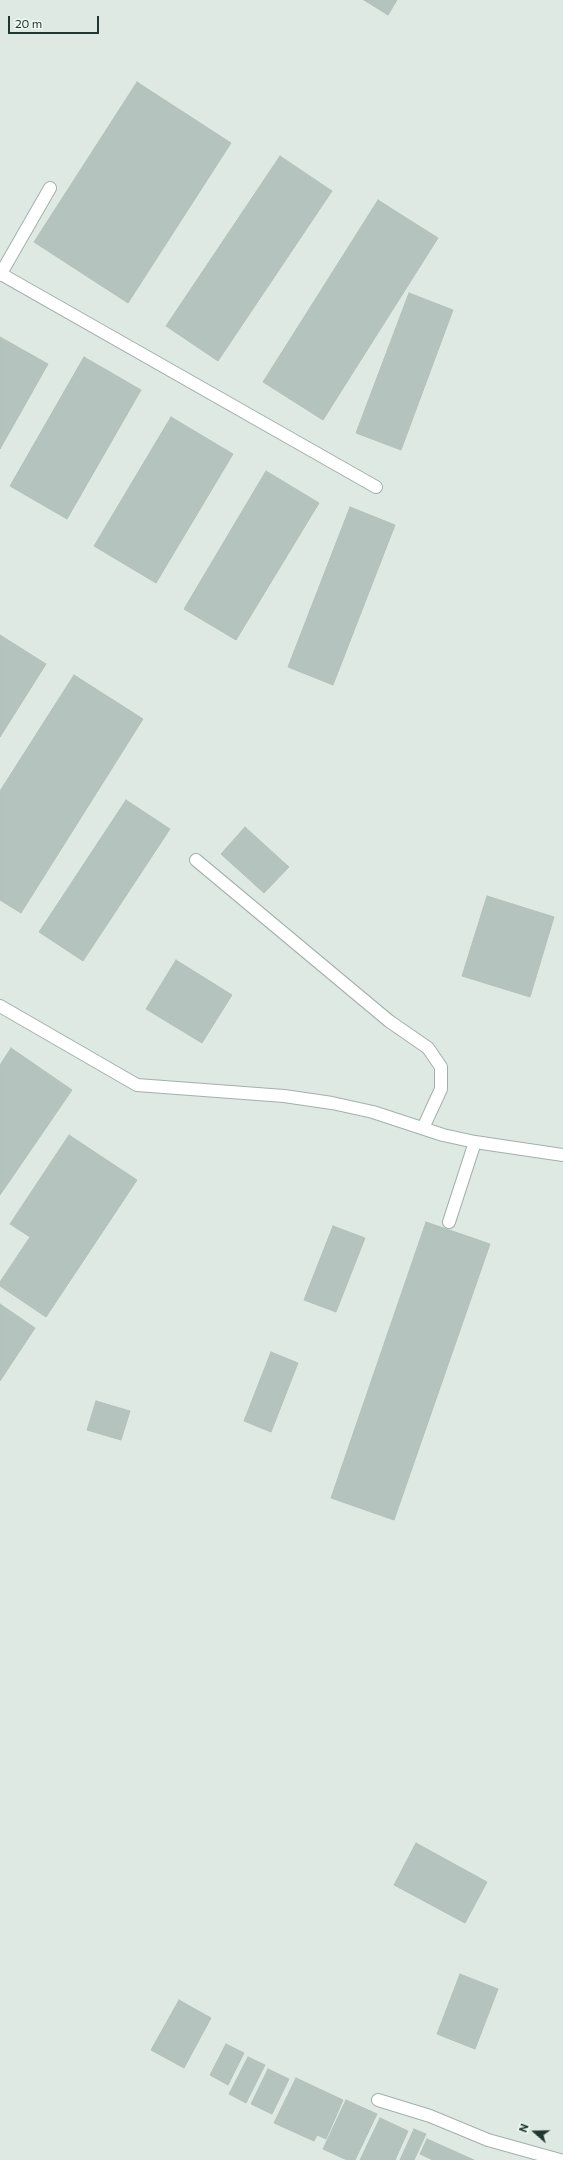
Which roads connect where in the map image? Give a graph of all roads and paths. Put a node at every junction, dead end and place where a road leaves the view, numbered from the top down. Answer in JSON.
{"nodes":[{"id":1,"x":50,"y":188,"type":"dead end"},
{"id":2,"x":0,"y":274,"type":"edge"},
{"id":3,"x":376,"y":488,"type":"dead end"},
{"id":4,"x":196,"y":860,"type":"dead end"},
{"id":5,"x":0,"y":1006,"type":"edge"},
{"id":6,"x":423,"y":1128,"type":"junction"},
{"id":7,"x":474,"y":1142,"type":"junction"},
{"id":8,"x":563,"y":1155,"type":"edge"},
{"id":9,"x":449,"y":1222,"type":"dead end"},
{"id":10,"x":378,"y":2100,"type":"dead end"},
{"id":11,"x":560,"y":2160,"type":"edge"}],
"edges":[{"from":1,"to":2,"type":"lane"},
{"from":2,"to":3,"type":"lane"},
{"from":4,"to":6,"type":"lane"},
{"from":5,"to":6,"type":"lane"},
{"from":6,"to":7,"type":"lane"},
{"from":7,"to":8,"type":"lane"},
{"from":7,"to":9,"type":"lane"},
{"from":10,"to":11,"type":"lane"}]}
